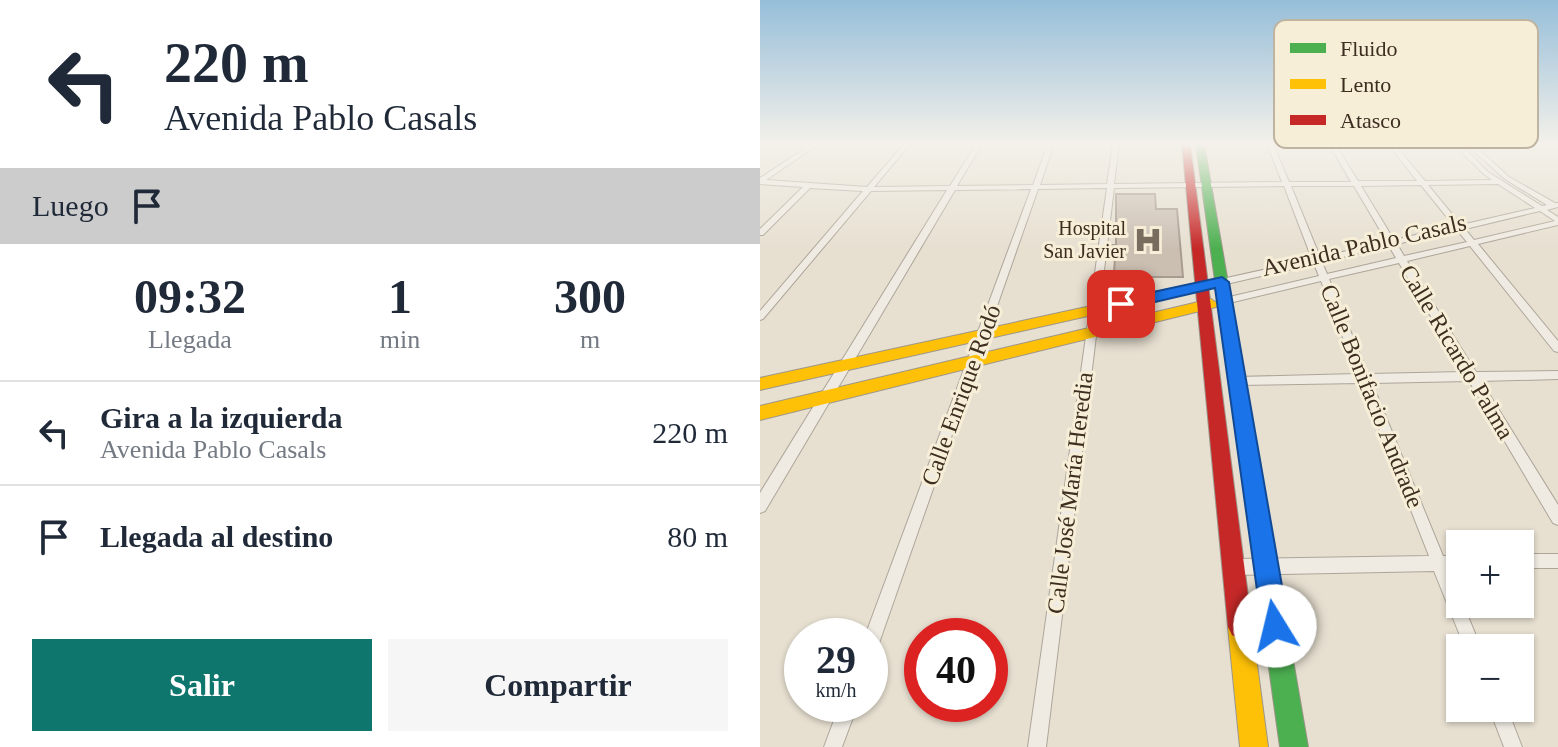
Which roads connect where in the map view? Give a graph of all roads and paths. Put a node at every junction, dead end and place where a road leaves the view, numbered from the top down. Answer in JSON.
{"nodes":[{"id":1,"x":878,"y":179,"type":"edge"},
{"id":2,"x":958,"y":179,"type":"edge"},
{"id":3,"x":1038,"y":179,"type":"edge"},
{"id":4,"x":1111,"y":179,"type":"edge"},
{"id":5,"x":1196,"y":179,"type":"edge"},
{"id":6,"x":1198,"y":179,"type":"edge"},
{"id":7,"x":1284,"y":179,"type":"edge"},
{"id":8,"x":1353,"y":179,"type":"edge"},
{"id":9,"x":1420,"y":179,"type":"edge"},
{"id":10,"x":1495,"y":179,"type":"edge"},
{"id":11,"x":1511,"y":179,"type":"edge"},
{"id":12,"x":760,"y":182,"type":"edge"},
{"id":13,"x":1498,"y":182,"type":"junction"},
{"id":14,"x":1355,"y":183,"type":"junction"},
{"id":15,"x":1423,"y":183,"type":"junction"},
{"id":16,"x":1286,"y":184,"type":"junction"},
{"id":17,"x":808,"y":186,"type":"junction"},
{"id":18,"x":1035,"y":187,"type":"junction"},
{"id":19,"x":1198,"y":187,"type":"junction"},
{"id":20,"x":953,"y":188,"type":"junction"},
{"id":21,"x":1110,"y":188,"type":"junction"},
{"id":22,"x":869,"y":189,"type":"junction"},
{"id":23,"x":1557,"y":207,"type":"edge"},
{"id":24,"x":1540,"y":209,"type":"junction"},
{"id":25,"x":1558,"y":221,"type":"edge"},
{"id":26,"x":1459,"y":227,"type":"junction"},
{"id":27,"x":760,"y":233,"type":"edge"},
{"id":28,"x":1392,"y":241,"type":"junction"},
{"id":29,"x":1473,"y":244,"type":"junction"},
{"id":30,"x":1317,"y":260,"type":"junction"},
{"id":31,"x":1401,"y":261,"type":"junction"},
{"id":32,"x":1324,"y":278,"type":"junction"},
{"id":33,"x":1222,"y":282,"type":"junction"},
{"id":34,"x":1202,"y":286,"type":"junction"},
{"id":35,"x":1225,"y":301,"type":"junction"},
{"id":36,"x":1204,"y":306,"type":"junction"},
{"id":37,"x":1094,"y":310,"type":"junction"},
{"id":38,"x":760,"y":317,"type":"edge"},
{"id":39,"x":1091,"y":333,"type":"junction"},
{"id":40,"x":983,"y":335,"type":"junction"},
{"id":41,"x":1558,"y":348,"type":"edge"},
{"id":42,"x":974,"y":362,"type":"junction"},
{"id":43,"x":846,"y":365,"type":"junction"},
{"id":44,"x":1558,"y":375,"type":"edge"},
{"id":45,"x":1472,"y":377,"type":"junction"},
{"id":46,"x":1365,"y":379,"type":"junction"},
{"id":47,"x":1237,"y":381,"type":"junction"},
{"id":48,"x":760,"y":384,"type":"edge"},
{"id":49,"x":826,"y":397,"type":"junction"},
{"id":50,"x":760,"y":413,"type":"edge"},
{"id":51,"x":760,"y":506,"type":"edge"},
{"id":52,"x":1558,"y":518,"type":"edge"},
{"id":53,"x":1534,"y":561,"type":"edge"},
{"id":54,"x":1558,"y":561,"type":"edge"},
{"id":55,"x":1439,"y":563,"type":"junction"},
{"id":56,"x":1446,"y":563,"type":"edge"},
{"id":57,"x":1266,"y":566,"type":"junction"},
{"id":58,"x":1234,"y":567,"type":"junction"},
{"id":59,"x":880,"y":618,"type":"edge"},
{"id":60,"x":1467,"y":634,"type":"edge"},
{"id":61,"x":842,"y":722,"type":"edge"},
{"id":62,"x":1503,"y":722,"type":"edge"},
{"id":63,"x":833,"y":747,"type":"edge"},
{"id":64,"x":1037,"y":747,"type":"edge"},
{"id":65,"x":1254,"y":747,"type":"edge"},
{"id":66,"x":1294,"y":747,"type":"edge"},
{"id":67,"x":1513,"y":747,"type":"edge"}],
"edges":[{"from":1,"to":22,"type":"street"},
{"from":2,"to":20,"type":"street"},
{"from":3,"to":18,"type":"street","name":"Calle Enrique Rodó"},
{"from":4,"to":21,"type":"street","name":"Calle José María Heredia"},
{"from":5,"to":19,"type":"street"},
{"from":6,"to":19,"type":"street"},
{"from":7,"to":16,"type":"street","name":"Calle Bonifacio Andrade"},
{"from":8,"to":14,"type":"street","name":"Calle Ricardo Palma"},
{"from":9,"to":15,"type":"street"},
{"from":10,"to":13,"type":"street"},
{"from":11,"to":23,"type":"street"},
{"from":12,"to":17,"type":"street"},
{"from":13,"to":15,"type":"street"},
{"from":13,"to":24,"type":"street"},
{"from":14,"to":15,"type":"street"},
{"from":14,"to":16,"type":"street"},
{"from":14,"to":28,"type":"street","name":"Calle Ricardo Palma"},
{"from":15,"to":26,"type":"street"},
{"from":16,"to":19,"type":"street"},
{"from":16,"to":30,"type":"street","name":"Calle Bonifacio Andrade"},
{"from":17,"to":22,"type":"street"},
{"from":17,"to":27,"type":"street"},
{"from":18,"to":20,"type":"street"},
{"from":18,"to":21,"type":"street"},
{"from":18,"to":40,"type":"street","name":"Calle Enrique Rodó"},
{"from":19,"to":21,"type":"street"},
{"from":19,"to":33,"type":"street"},
{"from":19,"to":34,"type":"street"},
{"from":20,"to":22,"type":"street"},
{"from":20,"to":43,"type":"street"},
{"from":21,"to":37,"type":"street","name":"Calle José María Heredia"},
{"from":22,"to":38,"type":"street"},
{"from":23,"to":24,"type":"street","name":"Avenida Pablo Casals"},
{"from":24,"to":25,"type":"street"},
{"from":24,"to":26,"type":"street","name":"Avenida Pablo Casals"},
{"from":25,"to":29,"type":"street","name":"Avenida Pablo Casals"},
{"from":26,"to":28,"type":"street","name":"Avenida Pablo Casals"},
{"from":26,"to":29,"type":"street"},
{"from":28,"to":30,"type":"street","name":"Avenida Pablo Casals"},
{"from":28,"to":31,"type":"street","name":"Calle Ricardo Palma"},
{"from":29,"to":31,"type":"street","name":"Avenida Pablo Casals"},
{"from":29,"to":41,"type":"street"},
{"from":30,"to":32,"type":"street","name":"Calle Bonifacio Andrade"},
{"from":30,"to":33,"type":"street","name":"Avenida Pablo Casals"},
{"from":31,"to":32,"type":"street","name":"Avenida Pablo Casals"},
{"from":31,"to":45,"type":"street","name":"Calle Ricardo Palma"},
{"from":32,"to":35,"type":"street","name":"Avenida Pablo Casals"},
{"from":32,"to":46,"type":"street","name":"Calle Bonifacio Andrade"},
{"from":33,"to":34,"type":"street","name":"Avenida Pablo Casals"},
{"from":33,"to":35,"type":"street"},
{"from":34,"to":36,"type":"street"},
{"from":34,"to":37,"type":"street","name":"Avenida Pablo Casals"},
{"from":35,"to":36,"type":"street","name":"Avenida Pablo Casals"},
{"from":35,"to":47,"type":"street"},
{"from":36,"to":39,"type":"street","name":"Avenida Pablo Casals"},
{"from":36,"to":58,"type":"street"},
{"from":37,"to":39,"type":"street","name":"Calle José María Heredia"},
{"from":37,"to":40,"type":"street","name":"Avenida Pablo Casals"},
{"from":39,"to":42,"type":"street","name":"Avenida Pablo Casals"},
{"from":39,"to":64,"type":"street","name":"Calle José María Heredia"},
{"from":40,"to":42,"type":"street","name":"Calle Enrique Rodó"},
{"from":40,"to":43,"type":"street","name":"Avenida Pablo Casals"},
{"from":42,"to":49,"type":"street","name":"Avenida Pablo Casals"},
{"from":42,"to":59,"type":"street","name":"Calle Enrique Rodó"},
{"from":43,"to":48,"type":"street","name":"Avenida Pablo Casals"},
{"from":43,"to":49,"type":"street"},
{"from":44,"to":45,"type":"street"},
{"from":45,"to":46,"type":"street"},
{"from":45,"to":52,"type":"street","name":"Calle Ricardo Palma"},
{"from":46,"to":47,"type":"street"},
{"from":46,"to":55,"type":"street","name":"Calle Bonifacio Andrade"},
{"from":47,"to":57,"type":"street"},
{"from":49,"to":50,"type":"street","name":"Avenida Pablo Casals"},
{"from":49,"to":51,"type":"street"},
{"from":53,"to":54,"type":"street"},
{"from":55,"to":56,"type":"street"},
{"from":55,"to":57,"type":"street"},
{"from":55,"to":60,"type":"street","name":"Calle Bonifacio Andrade"},
{"from":57,"to":58,"type":"street"},
{"from":57,"to":66,"type":"street"},
{"from":58,"to":65,"type":"street"},
{"from":61,"to":63,"type":"street"},
{"from":62,"to":67,"type":"street"}]}
